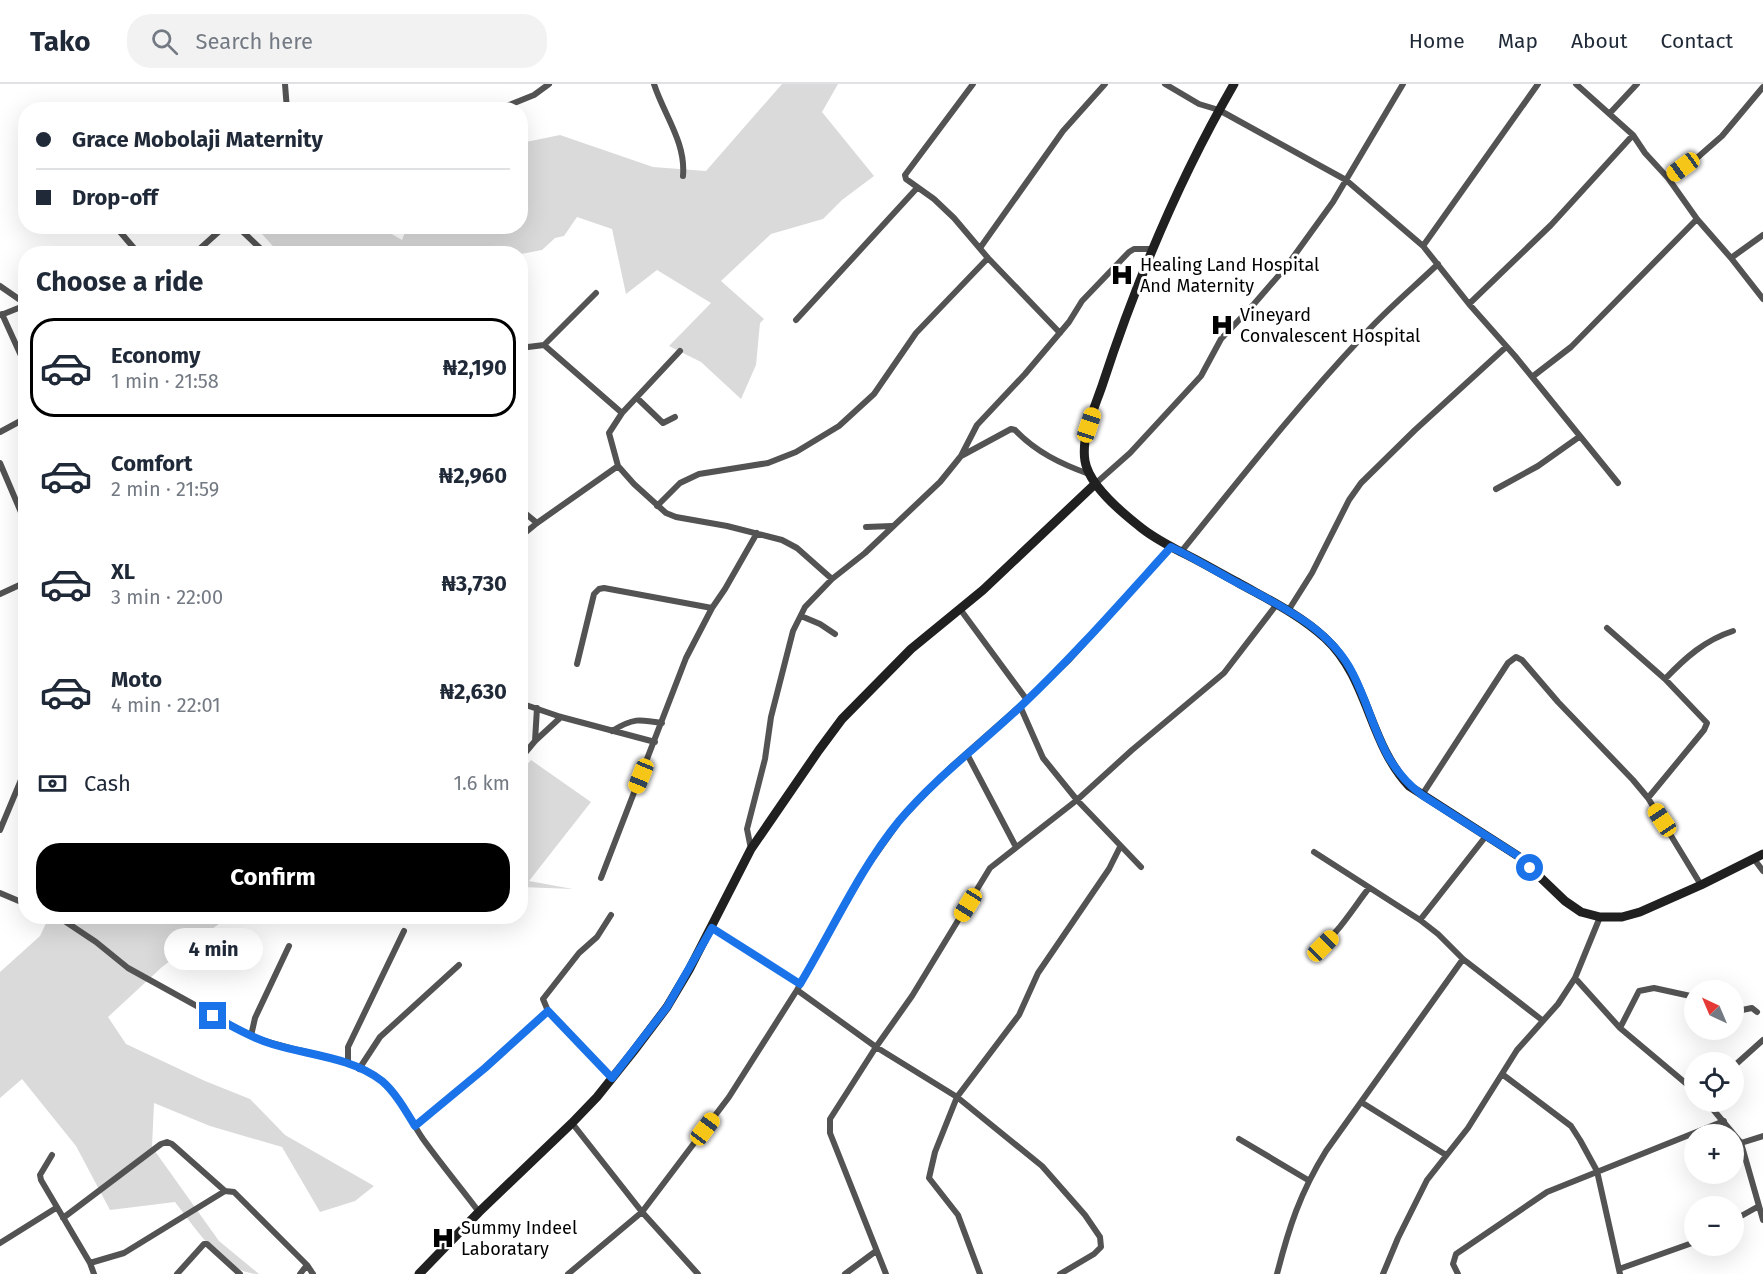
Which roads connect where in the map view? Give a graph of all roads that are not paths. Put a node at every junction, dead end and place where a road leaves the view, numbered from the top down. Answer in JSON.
{"nodes":[{"id":1,"x":285,"y":84,"type":"edge"},
{"id":2,"x":549,"y":84,"type":"edge"},
{"id":3,"x":654,"y":84,"type":"edge"},
{"id":4,"x":973,"y":84,"type":"edge"},
{"id":5,"x":1105,"y":84,"type":"edge"},
{"id":6,"x":1165,"y":84,"type":"edge"},
{"id":7,"x":1234,"y":84,"type":"edge"},
{"id":8,"x":1403,"y":84,"type":"edge"},
{"id":9,"x":1538,"y":84,"type":"edge"},
{"id":10,"x":1576,"y":84,"type":"edge"},
{"id":11,"x":1636,"y":84,"type":"edge"},
{"id":12,"x":1763,"y":87,"type":"edge"},
{"id":13,"x":286,"y":102,"type":"edge"},
{"id":14,"x":516,"y":102,"type":"edge"},
{"id":15,"x":1219,"y":110,"type":"junction"},
{"id":16,"x":1610,"y":113,"type":"junction"},
{"id":17,"x":1633,"y":135,"type":"junction"},
{"id":18,"x":683,"y":176,"type":"dead end"},
{"id":19,"x":1668,"y":178,"type":"junction"},
{"id":20,"x":1346,"y":180,"type":"junction"},
{"id":21,"x":917,"y":188,"type":"junction"},
{"id":22,"x":1697,"y":219,"type":"junction"},
{"id":23,"x":122,"y":234,"type":"edge"},
{"id":24,"x":216,"y":234,"type":"edge"},
{"id":25,"x":245,"y":234,"type":"edge"},
{"id":26,"x":1763,"y":235,"type":"edge"},
{"id":27,"x":132,"y":246,"type":"edge"},
{"id":28,"x":203,"y":246,"type":"edge"},
{"id":29,"x":258,"y":246,"type":"edge"},
{"id":30,"x":1423,"y":246,"type":"junction"},
{"id":31,"x":980,"y":248,"type":"junction"},
{"id":32,"x":1151,"y":249,"type":"junction"},
{"id":33,"x":988,"y":258,"type":"junction"},
{"id":34,"x":1731,"y":258,"type":"junction"},
{"id":35,"x":1438,"y":264,"type":"junction"},
{"id":36,"x":0,"y":286,"type":"edge"},
{"id":37,"x":596,"y":293,"type":"dead end"},
{"id":38,"x":18,"y":298,"type":"edge"},
{"id":39,"x":1763,"y":299,"type":"edge"},
{"id":40,"x":1469,"y":304,"type":"junction"},
{"id":41,"x":18,"y":307,"type":"edge"},
{"id":42,"x":1,"y":314,"type":"edge"},
{"id":43,"x":796,"y":320,"type":"dead end"},
{"id":44,"x":1060,"y":333,"type":"junction"},
{"id":45,"x":544,"y":345,"type":"junction"},
{"id":46,"x":1506,"y":346,"type":"junction"},
{"id":47,"x":528,"y":347,"type":"edge"},
{"id":48,"x":18,"y":350,"type":"edge"},
{"id":49,"x":680,"y":351,"type":"dead end"},
{"id":50,"x":1532,"y":377,"type":"junction"},
{"id":51,"x":637,"y":398,"type":"junction"},
{"id":52,"x":622,"y":412,"type":"junction"},
{"id":53,"x":675,"y":417,"type":"dead end"},
{"id":54,"x":18,"y":422,"type":"edge"},
{"id":55,"x":0,"y":432,"type":"edge"},
{"id":56,"x":1579,"y":437,"type":"junction"},
{"id":57,"x":961,"y":456,"type":"junction"},
{"id":58,"x":0,"y":463,"type":"edge"},
{"id":59,"x":618,"y":466,"type":"junction"},
{"id":60,"x":1089,"y":474,"type":"junction"},
{"id":61,"x":1618,"y":483,"type":"dead end"},
{"id":62,"x":1095,"y":484,"type":"junction"},
{"id":63,"x":1496,"y":489,"type":"dead end"},
{"id":64,"x":18,"y":506,"type":"edge"},
{"id":65,"x":657,"y":506,"type":"junction"},
{"id":66,"x":528,"y":516,"type":"edge"},
{"id":67,"x":537,"y":523,"type":"junction"},
{"id":68,"x":893,"y":526,"type":"junction"},
{"id":69,"x":866,"y":527,"type":"dead end"},
{"id":70,"x":528,"y":530,"type":"edge"},
{"id":71,"x":757,"y":533,"type":"junction"},
{"id":72,"x":1171,"y":547,"type":"junction"},
{"id":73,"x":1181,"y":552,"type":"junction"},
{"id":74,"x":832,"y":579,"type":"junction"},
{"id":75,"x":18,"y":586,"type":"edge"},
{"id":76,"x":0,"y":594,"type":"edge"},
{"id":77,"x":1277,"y":604,"type":"junction"},
{"id":78,"x":712,"y":608,"type":"junction"},
{"id":79,"x":960,"y":609,"type":"junction"},
{"id":80,"x":1288,"y":611,"type":"junction"},
{"id":81,"x":801,"y":616,"type":"junction"},
{"id":82,"x":1607,"y":628,"type":"dead end"},
{"id":83,"x":1733,"y":631,"type":"dead end"},
{"id":84,"x":835,"y":634,"type":"dead end"},
{"id":85,"x":577,"y":664,"type":"dead end"},
{"id":86,"x":1665,"y":679,"type":"junction"},
{"id":87,"x":1027,"y":700,"type":"junction"},
{"id":88,"x":528,"y":705,"type":"edge"},
{"id":89,"x":1020,"y":706,"type":"junction"},
{"id":90,"x":537,"y":708,"type":"junction"},
{"id":91,"x":561,"y":717,"type":"junction"},
{"id":92,"x":662,"y":723,"type":"junction"},
{"id":93,"x":612,"y":731,"type":"junction"},
{"id":94,"x":535,"y":741,"type":"junction"},
{"id":95,"x":655,"y":742,"type":"junction"},
{"id":96,"x":528,"y":749,"type":"edge"},
{"id":97,"x":967,"y":754,"type":"junction"},
{"id":98,"x":17,"y":791,"type":"edge"},
{"id":99,"x":1422,"y":795,"type":"junction"},
{"id":100,"x":1647,"y":798,"type":"junction"},
{"id":101,"x":1077,"y":800,"type":"junction"},
{"id":102,"x":0,"y":830,"type":"edge"},
{"id":103,"x":1486,"y":836,"type":"junction"},
{"id":104,"x":1016,"y":847,"type":"junction"},
{"id":105,"x":1120,"y":847,"type":"junction"},
{"id":106,"x":751,"y":849,"type":"junction"},
{"id":107,"x":1314,"y":852,"type":"dead end"},
{"id":108,"x":1759,"y":856,"type":"edge"},
{"id":109,"x":1141,"y":867,"type":"dead end"},
{"id":110,"x":1763,"y":871,"type":"edge"},
{"id":111,"x":601,"y":878,"type":"dead end"},
{"id":112,"x":1701,"y":885,"type":"junction"},
{"id":113,"x":1369,"y":888,"type":"junction"},
{"id":114,"x":0,"y":893,"type":"edge"},
{"id":115,"x":18,"y":901,"type":"edge"},
{"id":116,"x":611,"y":915,"type":"dead end"},
{"id":117,"x":1600,"y":917,"type":"junction"},
{"id":118,"x":1420,"y":920,"type":"junction"},
{"id":119,"x":69,"y":924,"type":"edge"},
{"id":120,"x":712,"y":928,"type":"junction"},
{"id":121,"x":404,"y":931,"type":"dead end"},
{"id":122,"x":289,"y":946,"type":"dead end"},
{"id":123,"x":1315,"y":949,"type":"dead end"},
{"id":124,"x":1463,"y":959,"type":"junction"},
{"id":125,"x":459,"y":965,"type":"dead end"},
{"id":126,"x":1575,"y":978,"type":"junction"},
{"id":127,"x":798,"y":987,"type":"junction"},
{"id":128,"x":1684,"y":995,"type":"edge"},
{"id":129,"x":1744,"y":1010,"type":"edge"},
{"id":130,"x":548,"y":1011,"type":"junction"},
{"id":131,"x":1757,"y":1012,"type":"dead end"},
{"id":132,"x":1542,"y":1020,"type":"junction"},
{"id":133,"x":1620,"y":1028,"type":"junction"},
{"id":134,"x":251,"y":1036,"type":"junction"},
{"id":135,"x":1763,"y":1040,"type":"edge"},
{"id":136,"x":876,"y":1047,"type":"junction"},
{"id":137,"x":1744,"y":1057,"type":"edge"},
{"id":138,"x":348,"y":1064,"type":"junction"},
{"id":139,"x":359,"y":1069,"type":"junction"},
{"id":140,"x":1502,"y":1074,"type":"junction"},
{"id":141,"x":612,"y":1078,"type":"junction"},
{"id":142,"x":1684,"y":1082,"type":"edge"},
{"id":143,"x":957,"y":1097,"type":"junction"},
{"id":144,"x":1361,"y":1102,"type":"junction"},
{"id":145,"x":1716,"y":1112,"type":"edge"},
{"id":146,"x":1724,"y":1121,"type":"junction"},
{"id":147,"x":572,"y":1123,"type":"junction"},
{"id":148,"x":1726,"y":1124,"type":"edge"},
{"id":149,"x":415,"y":1126,"type":"junction"},
{"id":150,"x":1763,"y":1136,"type":"edge"},
{"id":151,"x":1239,"y":1139,"type":"dead end"},
{"id":152,"x":1744,"y":1142,"type":"edge"},
{"id":153,"x":1744,"y":1154,"type":"edge"},
{"id":154,"x":52,"y":1155,"type":"dead end"},
{"id":155,"x":1446,"y":1155,"type":"junction"},
{"id":156,"x":1596,"y":1171,"type":"junction"},
{"id":157,"x":1308,"y":1180,"type":"junction"},
{"id":158,"x":225,"y":1191,"type":"junction"},
{"id":159,"x":1759,"y":1206,"type":"junction"},
{"id":160,"x":56,"y":1208,"type":"junction"},
{"id":161,"x":479,"y":1212,"type":"junction"},
{"id":162,"x":642,"y":1212,"type":"junction"},
{"id":163,"x":1744,"y":1214,"type":"edge"},
{"id":164,"x":63,"y":1218,"type":"junction"},
{"id":165,"x":1763,"y":1220,"type":"edge"},
{"id":166,"x":0,"y":1243,"type":"edge"},
{"id":167,"x":1684,"y":1246,"type":"edge"},
{"id":168,"x":876,"y":1251,"type":"junction"},
{"id":169,"x":90,"y":1263,"type":"junction"},
{"id":170,"x":307,"y":1265,"type":"junction"},
{"id":171,"x":1620,"y":1272,"type":"edge"},
{"id":172,"x":94,"y":1274,"type":"edge"},
{"id":173,"x":177,"y":1274,"type":"edge"},
{"id":174,"x":240,"y":1274,"type":"edge"},
{"id":175,"x":300,"y":1274,"type":"edge"},
{"id":176,"x":313,"y":1274,"type":"edge"},
{"id":177,"x":419,"y":1274,"type":"edge"},
{"id":178,"x":568,"y":1274,"type":"edge"},
{"id":179,"x":698,"y":1274,"type":"edge"},
{"id":180,"x":845,"y":1274,"type":"edge"},
{"id":181,"x":886,"y":1274,"type":"edge"},
{"id":182,"x":980,"y":1274,"type":"edge"},
{"id":183,"x":1060,"y":1274,"type":"edge"},
{"id":184,"x":1277,"y":1274,"type":"edge"},
{"id":185,"x":1383,"y":1274,"type":"edge"},
{"id":186,"x":1458,"y":1274,"type":"edge"}],
"edges":[{"from":1,"to":13,"type":"street"},
{"from":2,"to":14,"type":"street"},
{"from":3,"to":18,"type":"street"},
{"from":4,"to":21,"type":"street"},
{"from":5,"to":31,"type":"street"},
{"from":6,"to":15,"type":"street"},
{"from":7,"to":15,"type":"street"},
{"from":8,"to":20,"type":"street"},
{"from":9,"to":30,"type":"street"},
{"from":10,"to":16,"type":"street"},
{"from":11,"to":16,"type":"street"},
{"from":12,"to":19,"type":"street"},
{"from":15,"to":20,"type":"street"},
{"from":15,"to":32,"type":"street"},
{"from":16,"to":17,"type":"street"},
{"from":17,"to":19,"type":"street"},
{"from":17,"to":40,"type":"street"},
{"from":19,"to":22,"type":"street"},
{"from":20,"to":30,"type":"street"},
{"from":20,"to":62,"type":"street"},
{"from":21,"to":31,"type":"street"},
{"from":21,"to":43,"type":"street"},
{"from":22,"to":34,"type":"street"},
{"from":22,"to":50,"type":"street"},
{"from":23,"to":27,"type":"street"},
{"from":24,"to":28,"type":"street"},
{"from":25,"to":29,"type":"street"},
{"from":26,"to":34,"type":"street"},
{"from":30,"to":35,"type":"street"},
{"from":31,"to":33,"type":"street"},
{"from":32,"to":44,"type":"street"},
{"from":32,"to":60,"type":"street"},
{"from":33,"to":44,"type":"street"},
{"from":33,"to":65,"type":"street"},
{"from":34,"to":39,"type":"street"},
{"from":35,"to":40,"type":"street"},
{"from":35,"to":73,"type":"street"},
{"from":36,"to":38,"type":"street"},
{"from":37,"to":45,"type":"street"},
{"from":40,"to":46,"type":"street"},
{"from":41,"to":42,"type":"street"},
{"from":42,"to":48,"type":"street"},
{"from":44,"to":57,"type":"street"},
{"from":45,"to":47,"type":"street"},
{"from":45,"to":52,"type":"street"},
{"from":46,"to":50,"type":"street"},
{"from":46,"to":80,"type":"street"},
{"from":49,"to":51,"type":"street"},
{"from":50,"to":56,"type":"street"},
{"from":51,"to":52,"type":"street"},
{"from":51,"to":53,"type":"street"},
{"from":52,"to":59,"type":"street"},
{"from":54,"to":55,"type":"street"},
{"from":56,"to":61,"type":"street"},
{"from":56,"to":63,"type":"street"},
{"from":57,"to":60,"type":"street"},
{"from":57,"to":68,"type":"street"},
{"from":58,"to":64,"type":"street"},
{"from":59,"to":65,"type":"street"},
{"from":59,"to":67,"type":"street"},
{"from":60,"to":62,"type":"street"},
{"from":62,"to":72,"type":"street"},
{"from":62,"to":79,"type":"street"},
{"from":65,"to":71,"type":"street"},
{"from":66,"to":67,"type":"street"},
{"from":67,"to":70,"type":"street"},
{"from":68,"to":69,"type":"street"},
{"from":68,"to":74,"type":"street"},
{"from":71,"to":74,"type":"street"},
{"from":71,"to":78,"type":"street"},
{"from":72,"to":73,"type":"street"},
{"from":72,"to":87,"type":"street"},
{"from":73,"to":77,"type":"street"},
{"from":74,"to":81,"type":"street"},
{"from":75,"to":76,"type":"street"},
{"from":77,"to":80,"type":"street"},
{"from":77,"to":101,"type":"street"},
{"from":78,"to":85,"type":"street"},
{"from":78,"to":92,"type":"street"},
{"from":79,"to":87,"type":"street"},
{"from":79,"to":106,"type":"street"},
{"from":80,"to":99,"type":"street"},
{"from":81,"to":84,"type":"street"},
{"from":81,"to":106,"type":"street"},
{"from":82,"to":86,"type":"street"},
{"from":83,"to":86,"type":"street"},
{"from":86,"to":100,"type":"street"},
{"from":87,"to":89,"type":"street"},
{"from":88,"to":90,"type":"street"},
{"from":89,"to":97,"type":"street"},
{"from":89,"to":101,"type":"street"},
{"from":90,"to":91,"type":"street"},
{"from":90,"to":94,"type":"street"},
{"from":91,"to":93,"type":"street"},
{"from":91,"to":94,"type":"street"},
{"from":92,"to":93,"type":"street"},
{"from":92,"to":95,"type":"street"},
{"from":93,"to":95,"type":"street"},
{"from":94,"to":96,"type":"street"},
{"from":95,"to":111,"type":"street"},
{"from":97,"to":104,"type":"street"},
{"from":97,"to":127,"type":"street"},
{"from":98,"to":102,"type":"street"},
{"from":99,"to":100,"type":"street"},
{"from":99,"to":103,"type":"street"},
{"from":100,"to":112,"type":"street"},
{"from":101,"to":104,"type":"street"},
{"from":101,"to":105,"type":"street"},
{"from":103,"to":117,"type":"street"},
{"from":103,"to":118,"type":"street"},
{"from":104,"to":136,"type":"street"},
{"from":105,"to":109,"type":"street"},
{"from":105,"to":143,"type":"street"},
{"from":106,"to":120,"type":"street"},
{"from":107,"to":113,"type":"street"},
{"from":108,"to":110,"type":"street"},
{"from":108,"to":112,"type":"street"},
{"from":112,"to":117,"type":"street"},
{"from":113,"to":118,"type":"street"},
{"from":113,"to":123,"type":"street"},
{"from":114,"to":115,"type":"street"},
{"from":116,"to":130,"type":"street"},
{"from":117,"to":126,"type":"street"},
{"from":118,"to":124,"type":"street"},
{"from":119,"to":134,"type":"street"},
{"from":120,"to":127,"type":"street"},
{"from":120,"to":141,"type":"street"},
{"from":121,"to":138,"type":"street"},
{"from":122,"to":134,"type":"street"},
{"from":124,"to":132,"type":"street"},
{"from":124,"to":144,"type":"street"},
{"from":125,"to":139,"type":"street"},
{"from":126,"to":132,"type":"street"},
{"from":126,"to":133,"type":"street"},
{"from":127,"to":136,"type":"street"},
{"from":127,"to":162,"type":"street"},
{"from":128,"to":133,"type":"street"},
{"from":129,"to":131,"type":"street"},
{"from":130,"to":141,"type":"street"},
{"from":130,"to":149,"type":"street"},
{"from":132,"to":140,"type":"street"},
{"from":133,"to":142,"type":"street"},
{"from":134,"to":138,"type":"street"},
{"from":135,"to":137,"type":"street"},
{"from":136,"to":143,"type":"street"},
{"from":136,"to":168,"type":"street"},
{"from":138,"to":139,"type":"street"},
{"from":139,"to":149,"type":"street"},
{"from":140,"to":155,"type":"street"},
{"from":140,"to":156,"type":"street"},
{"from":141,"to":147,"type":"street"},
{"from":143,"to":182,"type":"street"},
{"from":143,"to":183,"type":"street"},
{"from":144,"to":155,"type":"street"},
{"from":144,"to":157,"type":"street"},
{"from":145,"to":146,"type":"street"},
{"from":146,"to":148,"type":"street"},
{"from":146,"to":156,"type":"street"},
{"from":147,"to":161,"type":"street"},
{"from":147,"to":162,"type":"street"},
{"from":149,"to":161,"type":"street"},
{"from":150,"to":152,"type":"street"},
{"from":151,"to":157,"type":"street"},
{"from":153,"to":159,"type":"street"},
{"from":154,"to":160,"type":"street"},
{"from":155,"to":185,"type":"street"},
{"from":156,"to":171,"type":"street"},
{"from":156,"to":186,"type":"street"},
{"from":157,"to":184,"type":"street"},
{"from":158,"to":164,"type":"street"},
{"from":158,"to":169,"type":"street"},
{"from":158,"to":170,"type":"street"},
{"from":159,"to":163,"type":"street"},
{"from":159,"to":165,"type":"street"},
{"from":160,"to":164,"type":"street"},
{"from":160,"to":166,"type":"street"},
{"from":161,"to":177,"type":"street"},
{"from":162,"to":178,"type":"street"},
{"from":162,"to":179,"type":"street"},
{"from":164,"to":169,"type":"street"},
{"from":167,"to":171,"type":"street"},
{"from":168,"to":180,"type":"street"},
{"from":168,"to":181,"type":"street"},
{"from":169,"to":172,"type":"street"},
{"from":170,"to":175,"type":"street"},
{"from":170,"to":176,"type":"street"},
{"from":173,"to":174,"type":"street"}]}
